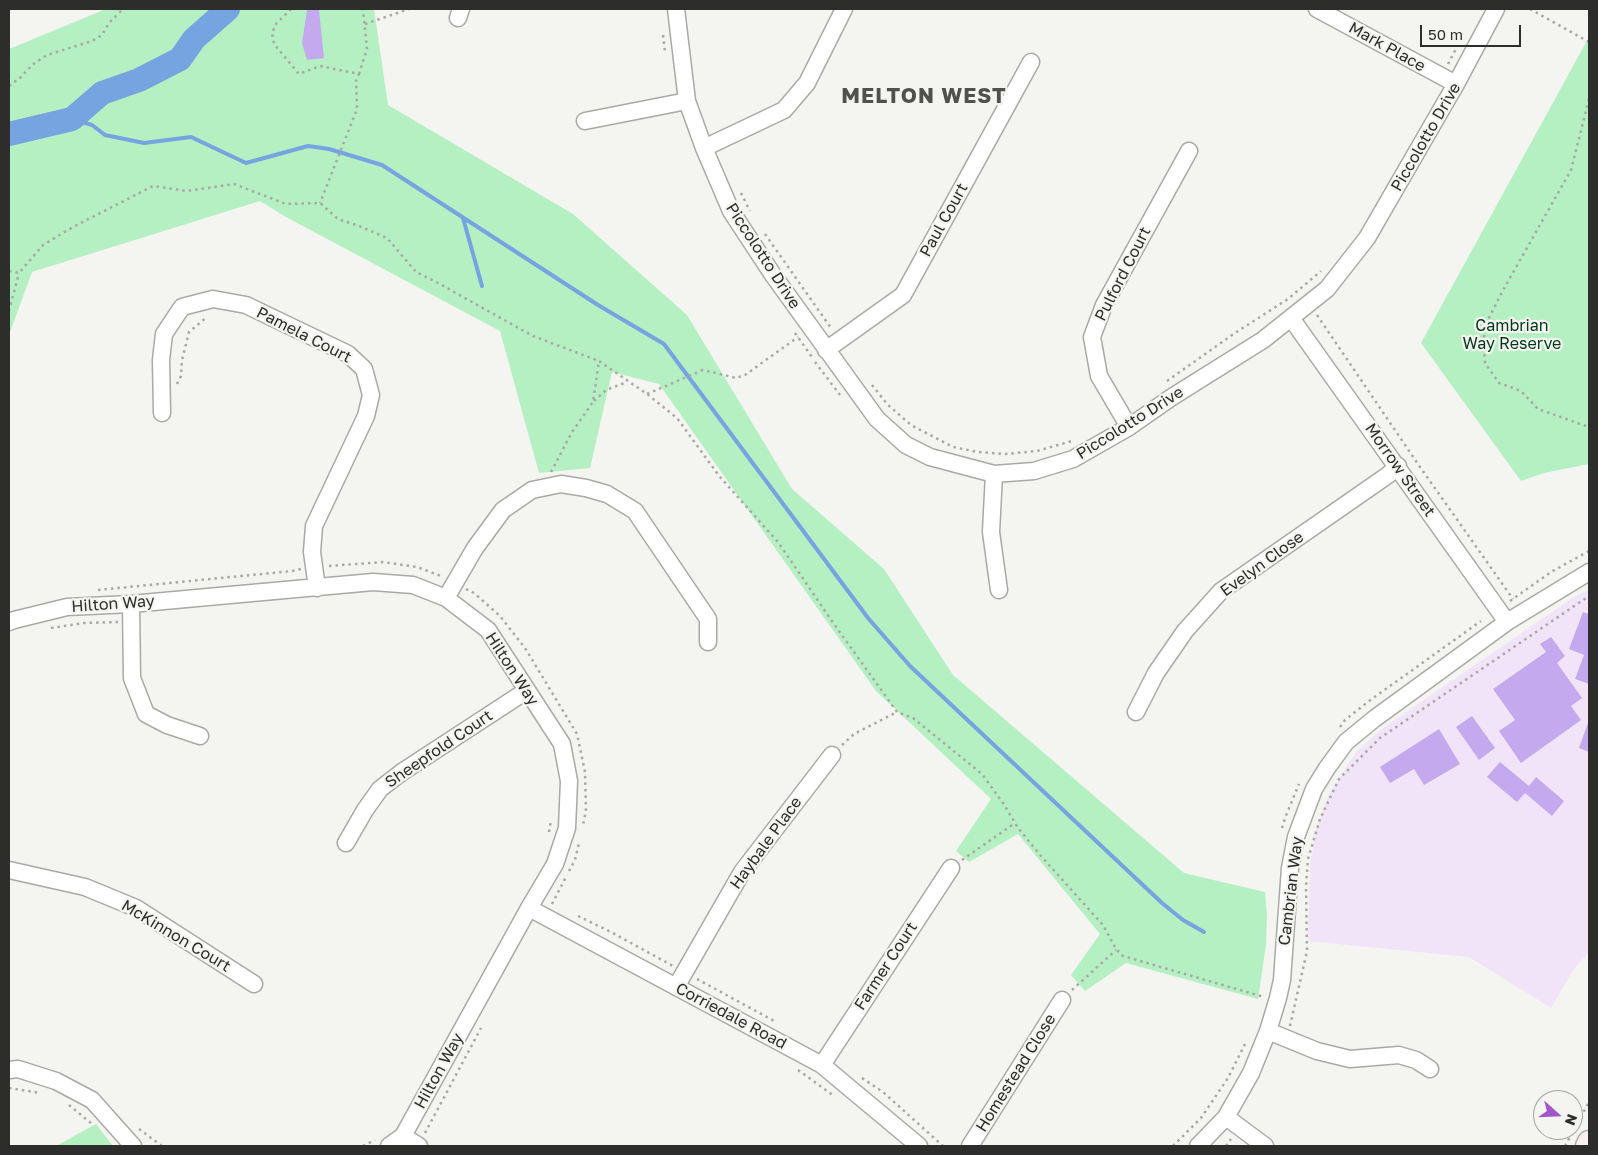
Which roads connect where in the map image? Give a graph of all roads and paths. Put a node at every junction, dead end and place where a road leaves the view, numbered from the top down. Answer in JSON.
{"nodes":[{"id":1,"x":123,"y":9,"type":"edge"},
{"id":2,"x":291,"y":9,"type":"edge"},
{"id":3,"x":363,"y":9,"type":"edge"},
{"id":4,"x":409,"y":9,"type":"edge"},
{"id":5,"x":676,"y":9,"type":"edge"},
{"id":6,"x":844,"y":9,"type":"edge"},
{"id":7,"x":1317,"y":9,"type":"edge"},
{"id":8,"x":1496,"y":9,"type":"edge"},
{"id":9,"x":1530,"y":9,"type":"edge"},
{"id":10,"x":365,"y":24,"type":"junction"},
{"id":11,"x":663,"y":34,"type":"dead end"},
{"id":12,"x":1460,"y":42,"type":"dead end"},
{"id":13,"x":1589,"y":42,"type":"edge"},
{"id":14,"x":666,"y":60,"type":"dead end"},
{"id":15,"x":1031,"y":62,"type":"dead end"},
{"id":16,"x":359,"y":74,"type":"junction"},
{"id":17,"x":1441,"y":76,"type":"junction"},
{"id":18,"x":1456,"y":84,"type":"junction"},
{"id":19,"x":9,"y":86,"type":"edge"},
{"id":20,"x":1589,"y":99,"type":"edge"},
{"id":21,"x":687,"y":100,"type":"junction"},
{"id":22,"x":585,"y":121,"type":"dead end"},
{"id":23,"x":704,"y":148,"type":"junction"},
{"id":24,"x":1190,"y":151,"type":"dead end"},
{"id":25,"x":741,"y":193,"type":"dead end"},
{"id":26,"x":320,"y":203,"type":"junction"},
{"id":27,"x":752,"y":216,"type":"dead end"},
{"id":28,"x":761,"y":228,"type":"dead end"},
{"id":29,"x":1326,"y":267,"type":"dead end"},
{"id":30,"x":9,"y":271,"type":"edge"},
{"id":31,"x":19,"y":274,"type":"junction"},
{"id":32,"x":9,"y":311,"type":"edge"},
{"id":33,"x":1320,"y":311,"type":"dead end"},
{"id":34,"x":1316,"y":313,"type":"junction"},
{"id":35,"x":213,"y":314,"type":"dead end"},
{"id":36,"x":1294,"y":322,"type":"junction"},
{"id":37,"x":793,"y":330,"type":"dead end"},
{"id":38,"x":798,"y":337,"type":"junction"},
{"id":39,"x":840,"y":340,"type":"junction"},
{"id":40,"x":826,"y":350,"type":"junction"},
{"id":41,"x":599,"y":361,"type":"junction"},
{"id":42,"x":627,"y":382,"type":"junction"},
{"id":43,"x":871,"y":383,"type":"dead end"},
{"id":44,"x":1162,"y":385,"type":"dead end"},
{"id":45,"x":647,"y":394,"type":"junction"},
{"id":46,"x":845,"y":400,"type":"dead end"},
{"id":47,"x":593,"y":402,"type":"junction"},
{"id":48,"x":162,"y":413,"type":"joint"},
{"id":49,"x":1129,"y":427,"type":"junction"},
{"id":50,"x":1589,"y":427,"type":"edge"},
{"id":51,"x":1074,"y":441,"type":"dead end"},
{"id":52,"x":1398,"y":466,"type":"junction"},
{"id":53,"x":994,"y":474,"type":"junction"},
{"id":54,"x":542,"y":488,"type":"junction"},
{"id":55,"x":1589,"y":551,"type":"edge"},
{"id":56,"x":306,"y":566,"type":"junction"},
{"id":57,"x":1589,"y":572,"type":"edge"},
{"id":58,"x":455,"y":583,"type":"junction"},
{"id":59,"x":317,"y":588,"type":"junction"},
{"id":60,"x":91,"y":590,"type":"dead end"},
{"id":61,"x":999,"y":590,"type":"dead end"},
{"id":62,"x":1589,"y":596,"type":"edge"},
{"id":63,"x":446,"y":598,"type":"junction"},
{"id":64,"x":1513,"y":599,"type":"junction"},
{"id":65,"x":131,"y":612,"type":"junction"},
{"id":66,"x":1502,"y":616,"type":"junction"},
{"id":67,"x":10,"y":618,"type":"edge"},
{"id":68,"x":48,"y":628,"type":"dead end"},
{"id":69,"x":708,"y":642,"type":"dead end"},
{"id":70,"x":526,"y":691,"type":"junction"},
{"id":71,"x":897,"y":712,"type":"junction"},
{"id":72,"x":1136,"y":712,"type":"dead end"},
{"id":73,"x":1335,"y":733,"type":"dead end"},
{"id":74,"x":200,"y":736,"type":"dead end"},
{"id":75,"x":832,"y":755,"type":"joint"},
{"id":76,"x":1301,"y":780,"type":"dead end"},
{"id":77,"x":552,"y":818,"type":"dead end"},
{"id":78,"x":1015,"y":823,"type":"junction"},
{"id":79,"x":582,"y":827,"type":"dead end"},
{"id":80,"x":548,"y":834,"type":"dead end"},
{"id":81,"x":580,"y":835,"type":"dead end"},
{"id":82,"x":1280,"y":836,"type":"dead end"},
{"id":83,"x":346,"y":844,"type":"dead end"},
{"id":84,"x":951,"y":868,"type":"joint"},
{"id":85,"x":9,"y":870,"type":"edge"},
{"id":86,"x":529,"y":908,"type":"junction"},
{"id":87,"x":544,"y":916,"type":"junction"},
{"id":88,"x":1116,"y":949,"type":"junction"},
{"id":89,"x":254,"y":984,"type":"dead end"},
{"id":90,"x":676,"y":986,"type":"junction"},
{"id":91,"x":1265,"y":988,"type":"dead end"},
{"id":92,"x":1270,"y":999,"type":"junction"},
{"id":93,"x":1062,"y":1000,"type":"joint"},
{"id":94,"x":1261,"y":1005,"type":"dead end"},
{"id":95,"x":481,"y":1028,"type":"dead end"},
{"id":96,"x":1268,"y":1031,"type":"junction"},
{"id":97,"x":1284,"y":1038,"type":"junction"},
{"id":98,"x":1246,"y":1044,"type":"dead end"},
{"id":99,"x":822,"y":1065,"type":"junction"},
{"id":100,"x":1430,"y":1069,"type":"dead end"},
{"id":101,"x":9,"y":1070,"type":"edge"},
{"id":102,"x":9,"y":1088,"type":"edge"},
{"id":103,"x":43,"y":1094,"type":"dead end"},
{"id":104,"x":63,"y":1101,"type":"dead end"},
{"id":105,"x":1589,"y":1102,"type":"edge"},
{"id":106,"x":1232,"y":1122,"type":"junction"},
{"id":107,"x":92,"y":1124,"type":"dead end"},
{"id":108,"x":412,"y":1142,"type":"edge"},
{"id":109,"x":1589,"y":1142,"type":"edge"},
{"id":110,"x":383,"y":1143,"type":"edge"},
{"id":111,"x":133,"y":1146,"type":"edge"},
{"id":112,"x":363,"y":1146,"type":"edge"},
{"id":113,"x":919,"y":1146,"type":"edge"},
{"id":114,"x":970,"y":1146,"type":"edge"},
{"id":115,"x":1174,"y":1146,"type":"edge"},
{"id":116,"x":1198,"y":1146,"type":"edge"},
{"id":117,"x":1226,"y":1146,"type":"edge"},
{"id":118,"x":1265,"y":1146,"type":"edge"},
{"id":119,"x":1565,"y":1146,"type":"edge"},
{"id":120,"x":1586,"y":1146,"type":"edge"}],
"edges":[{"from":1,"to":19,"type":"path"},
{"from":2,"to":16,"type":"path"},
{"from":3,"to":10,"type":"path"},
{"from":4,"to":10,"type":"path"},
{"from":5,"to":21,"type":"street","name":"Piccolotto Drive"},
{"from":6,"to":23,"type":"street"},
{"from":7,"to":17,"type":"street","name":"Mark Place"},
{"from":8,"to":18,"type":"street","name":"Piccolotto Drive"},
{"from":9,"to":13,"type":"path"},
{"from":10,"to":16,"type":"path"},
{"from":11,"to":14,"type":"path"},
{"from":12,"to":17,"type":"path"},
{"from":15,"to":39,"type":"street","name":"Paul Court"},
{"from":16,"to":26,"type":"path"},
{"from":17,"to":18,"type":"street","name":"Mark Place"},
{"from":18,"to":36,"type":"street","name":"Piccolotto Drive"},
{"from":20,"to":50,"type":"path"},
{"from":21,"to":22,"type":"street"},
{"from":21,"to":23,"type":"street","name":"Piccolotto Drive"},
{"from":23,"to":40,"type":"street","name":"Piccolotto Drive"},
{"from":24,"to":49,"type":"street","name":"Pulford Court"},
{"from":25,"to":27,"type":"path"},
{"from":26,"to":31,"type":"path"},
{"from":26,"to":41,"type":"path"},
{"from":28,"to":39,"type":"path"},
{"from":29,"to":44,"type":"path"},
{"from":30,"to":31,"type":"path"},
{"from":31,"to":32,"type":"path"},
{"from":33,"to":34,"type":"path"},
{"from":34,"to":36,"type":"path"},
{"from":34,"to":64,"type":"path"},
{"from":35,"to":48,"type":"path"},
{"from":36,"to":49,"type":"street","name":"Piccolotto Drive"},
{"from":36,"to":52,"type":"street","name":"Morrow Street"},
{"from":37,"to":38,"type":"path"},
{"from":38,"to":45,"type":"path"},
{"from":38,"to":46,"type":"path"},
{"from":39,"to":40,"type":"street","name":"Paul Court"},
{"from":40,"to":53,"type":"street","name":"Piccolotto Drive"},
{"from":41,"to":42,"type":"path"},
{"from":41,"to":47,"type":"path"},
{"from":42,"to":45,"type":"path"},
{"from":42,"to":47,"type":"path"},
{"from":43,"to":51,"type":"path"},
{"from":45,"to":71,"type":"path"},
{"from":47,"to":54,"type":"path"},
{"from":48,"to":56,"type":"street","name":"Pamela Court"},
{"from":49,"to":53,"type":"street","name":"Piccolotto Drive"},
{"from":52,"to":66,"type":"street","name":"Morrow Street"},
{"from":52,"to":72,"type":"street","name":"Evelyn Close"},
{"from":53,"to":61,"type":"street"},
{"from":54,"to":58,"type":"street"},
{"from":54,"to":69,"type":"street"},
{"from":55,"to":64,"type":"path"},
{"from":56,"to":58,"type":"path"},
{"from":56,"to":59,"type":"street","name":"Pamela Court"},
{"from":56,"to":60,"type":"path"},
{"from":57,"to":66,"type":"street","name":"Cambrian Way"},
{"from":58,"to":63,"type":"street"},
{"from":58,"to":79,"type":"path"},
{"from":59,"to":63,"type":"street","name":"Hilton Way"},
{"from":59,"to":65,"type":"street","name":"Hilton Way"},
{"from":62,"to":97,"type":"path"},
{"from":63,"to":70,"type":"street","name":"Hilton Way"},
{"from":64,"to":66,"type":"path"},
{"from":65,"to":67,"type":"street","name":"Hilton Way"},
{"from":65,"to":68,"type":"path"},
{"from":65,"to":74,"type":"street"},
{"from":66,"to":73,"type":"path"},
{"from":66,"to":92,"type":"street","name":"Cambrian Way"},
{"from":70,"to":83,"type":"street","name":"Sheepfold Court"},
{"from":70,"to":86,"type":"street","name":"Hilton Way"},
{"from":71,"to":75,"type":"path"},
{"from":71,"to":78,"type":"path"},
{"from":75,"to":90,"type":"street","name":"Haybale Place"},
{"from":76,"to":82,"type":"path"},
{"from":77,"to":80,"type":"path"},
{"from":78,"to":84,"type":"path"},
{"from":78,"to":88,"type":"path"},
{"from":81,"to":87,"type":"path"},
{"from":84,"to":99,"type":"street","name":"Farmer Court"},
{"from":85,"to":89,"type":"street","name":"McKinnon Court"},
{"from":86,"to":87,"type":"street","name":"Corriedale Road"},
{"from":86,"to":108,"type":"street","name":"Hilton Way"},
{"from":87,"to":90,"type":"street","name":"Corriedale Road"},
{"from":88,"to":92,"type":"path"},
{"from":88,"to":93,"type":"path"},
{"from":90,"to":99,"type":"street","name":"Corriedale Road"},
{"from":91,"to":92,"type":"path"},
{"from":92,"to":94,"type":"path"},
{"from":92,"to":96,"type":"street","name":"Cambrian Way"},
{"from":93,"to":114,"type":"street","name":"Homestead Close"},
{"from":95,"to":108,"type":"path"},
{"from":96,"to":97,"type":"street"},
{"from":96,"to":106,"type":"street","name":"Cambrian Way"},
{"from":97,"to":100,"type":"street"},
{"from":98,"to":115,"type":"path"},
{"from":99,"to":113,"type":"street","name":"Corriedale Road"},
{"from":101,"to":111,"type":"street"},
{"from":102,"to":103,"type":"path"},
{"from":104,"to":107,"type":"path"},
{"from":105,"to":119,"type":"path"},
{"from":106,"to":116,"type":"street","name":"Cambrian Way"},
{"from":106,"to":117,"type":"path"},
{"from":106,"to":118,"type":"street"},
{"from":108,"to":110,"type":"street","name":"Hilton Way"},
{"from":109,"to":120,"type":"street"},
{"from":110,"to":112,"type":"path"}]}
